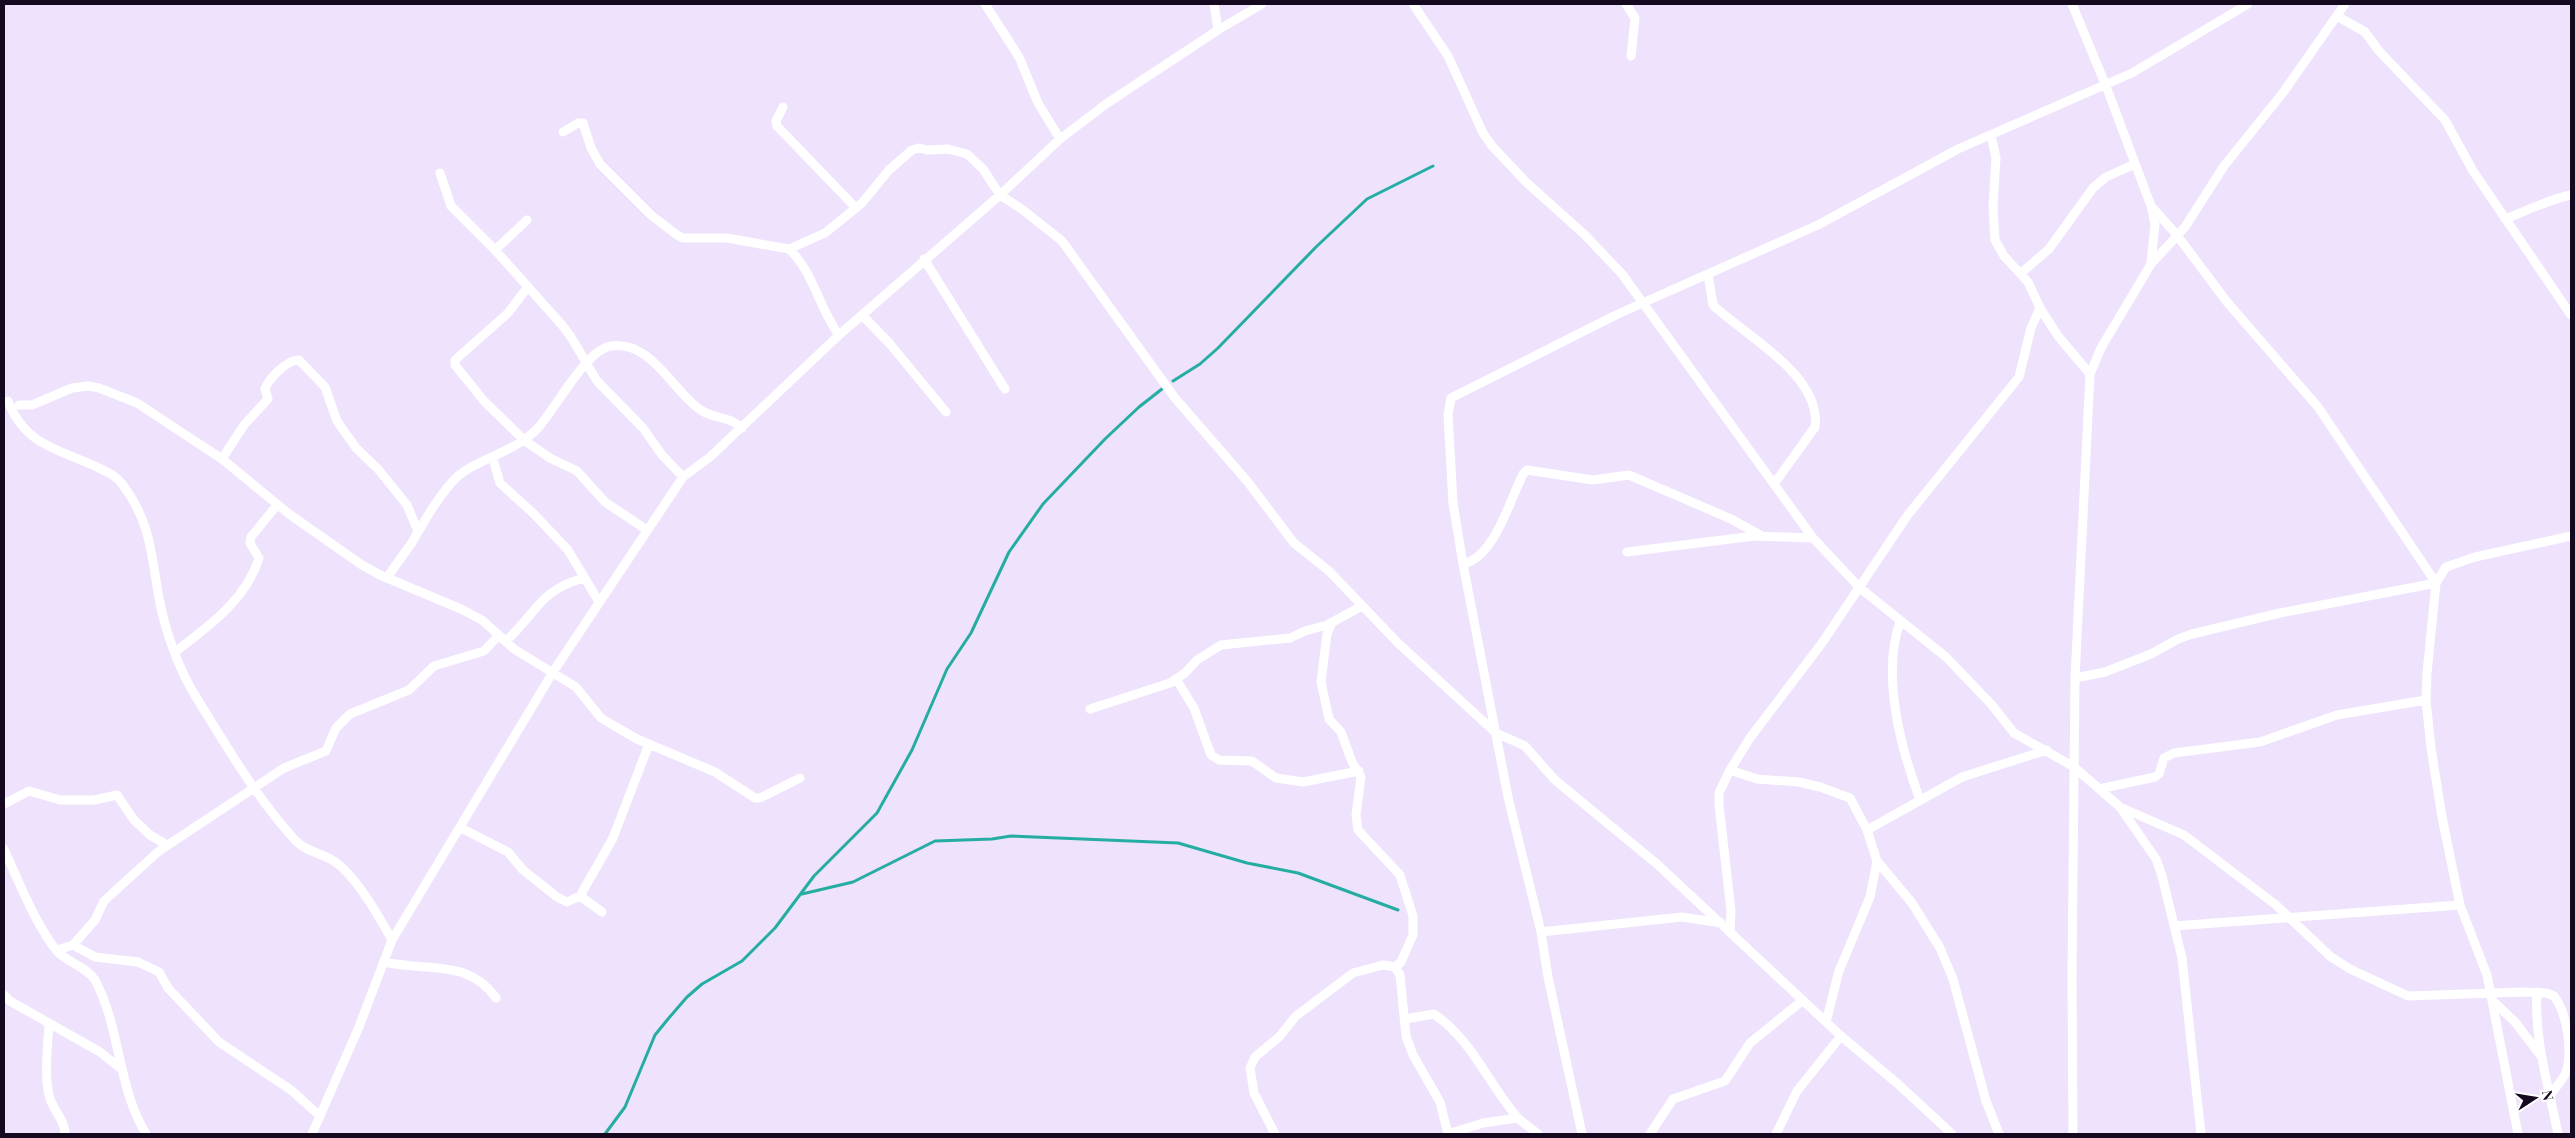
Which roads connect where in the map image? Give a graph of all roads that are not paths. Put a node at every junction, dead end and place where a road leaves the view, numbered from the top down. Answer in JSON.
{"nodes":[{"id":1,"x":985,"y":4,"type":"edge"},
{"id":2,"x":1214,"y":4,"type":"edge"},
{"id":3,"x":1262,"y":4,"type":"edge"},
{"id":4,"x":1413,"y":4,"type":"edge"},
{"id":5,"x":1626,"y":4,"type":"edge"},
{"id":6,"x":2072,"y":4,"type":"edge"},
{"id":7,"x":2248,"y":4,"type":"edge"},
{"id":8,"x":2345,"y":4,"type":"edge"},
{"id":9,"x":2337,"y":16,"type":"junction"},
{"id":10,"x":1218,"y":30,"type":"junction"},
{"id":11,"x":1631,"y":56,"type":"dead end"},
{"id":12,"x":2106,"y":86,"type":"junction"},
{"id":13,"x":783,"y":107,"type":"dead end"},
{"id":14,"x":563,"y":132,"type":"dead end"},
{"id":15,"x":1991,"y":135,"type":"junction"},
{"id":16,"x":1060,"y":139,"type":"junction"},
{"id":17,"x":2135,"y":164,"type":"junction"},
{"id":18,"x":440,"y":173,"type":"dead end"},
{"id":19,"x":1000,"y":195,"type":"junction"},
{"id":20,"x":2571,"y":195,"type":"edge"},
{"id":21,"x":2151,"y":206,"type":"junction"},
{"id":22,"x":856,"y":208,"type":"junction"},
{"id":23,"x":2505,"y":219,"type":"junction"},
{"id":24,"x":526,"y":220,"type":"dead end"},
{"id":25,"x":2176,"y":234,"type":"junction"},
{"id":26,"x":788,"y":249,"type":"junction"},
{"id":27,"x":495,"y":250,"type":"junction"},
{"id":28,"x":924,"y":259,"type":"junction"},
{"id":29,"x":2151,"y":264,"type":"junction"},
{"id":30,"x":2021,"y":273,"type":"junction"},
{"id":31,"x":1708,"y":274,"type":"junction"},
{"id":32,"x":527,"y":288,"type":"junction"},
{"id":33,"x":1644,"y":304,"type":"junction"},
{"id":34,"x":2040,"y":308,"type":"junction"},
{"id":35,"x":862,"y":315,"type":"junction"},
{"id":36,"x":2571,"y":315,"type":"edge"},
{"id":37,"x":839,"y":335,"type":"junction"},
{"id":38,"x":586,"y":364,"type":"junction"},
{"id":39,"x":2090,"y":374,"type":"junction"},
{"id":40,"x":1005,"y":389,"type":"dead end"},
{"id":41,"x":8,"y":401,"type":"dead end"},
{"id":42,"x":19,"y":406,"type":"dead end"},
{"id":43,"x":946,"y":412,"type":"dead end"},
{"id":44,"x":742,"y":428,"type":"junction"},
{"id":45,"x":524,"y":440,"type":"junction"},
{"id":46,"x":493,"y":458,"type":"junction"},
{"id":47,"x":222,"y":459,"type":"junction"},
{"id":48,"x":683,"y":477,"type":"junction"},
{"id":49,"x":1774,"y":484,"type":"junction"},
{"id":50,"x":277,"y":505,"type":"junction"},
{"id":51,"x":647,"y":530,"type":"junction"},
{"id":52,"x":418,"y":531,"type":"junction"},
{"id":53,"x":1762,"y":536,"type":"junction"},
{"id":54,"x":2571,"y":536,"type":"edge"},
{"id":55,"x":1813,"y":538,"type":"junction"},
{"id":56,"x":1628,"y":552,"type":"dead end"},
{"id":57,"x":1463,"y":564,"type":"junction"},
{"id":58,"x":387,"y":578,"type":"junction"},
{"id":59,"x":584,"y":578,"type":"junction"},
{"id":60,"x":2436,"y":583,"type":"junction"},
{"id":61,"x":1860,"y":588,"type":"junction"},
{"id":62,"x":599,"y":602,"type":"junction"},
{"id":63,"x":1362,"y":606,"type":"junction"},
{"id":64,"x":1332,"y":622,"type":"junction"},
{"id":65,"x":1900,"y":622,"type":"junction"},
{"id":66,"x":503,"y":638,"type":"junction"},
{"id":67,"x":176,"y":652,"type":"junction"},
{"id":68,"x":553,"y":672,"type":"junction"},
{"id":69,"x":2075,"y":678,"type":"junction"},
{"id":70,"x":1176,"y":679,"type":"junction"},
{"id":71,"x":2426,"y":700,"type":"junction"},
{"id":72,"x":1090,"y":709,"type":"dead end"},
{"id":73,"x":1496,"y":733,"type":"junction"},
{"id":74,"x":649,"y":744,"type":"junction"},
{"id":75,"x":2047,"y":750,"type":"junction"},
{"id":76,"x":2074,"y":767,"type":"junction"},
{"id":77,"x":1730,"y":770,"type":"junction"},
{"id":78,"x":1358,"y":771,"type":"junction"},
{"id":79,"x":800,"y":778,"type":"dead end"},
{"id":80,"x":253,"y":788,"type":"junction"},
{"id":81,"x":2099,"y":789,"type":"junction"},
{"id":82,"x":1920,"y":800,"type":"junction"},
{"id":83,"x":4,"y":804,"type":"edge"},
{"id":84,"x":2120,"y":807,"type":"junction"},
{"id":85,"x":461,"y":828,"type":"junction"},
{"id":86,"x":1867,"y":830,"type":"junction"},
{"id":87,"x":167,"y":845,"type":"junction"},
{"id":88,"x":4,"y":849,"type":"edge"},
{"id":89,"x":1877,"y":861,"type":"junction"},
{"id":90,"x":580,"y":896,"type":"junction"},
{"id":91,"x":2460,"y":905,"type":"junction"},
{"id":92,"x":602,"y":912,"type":"dead end"},
{"id":93,"x":2291,"y":918,"type":"junction"},
{"id":94,"x":1722,"y":923,"type":"junction"},
{"id":95,"x":2174,"y":926,"type":"junction"},
{"id":96,"x":1730,"y":931,"type":"junction"},
{"id":97,"x":1541,"y":932,"type":"junction"},
{"id":98,"x":392,"y":940,"type":"junction"},
{"id":99,"x":73,"y":944,"type":"junction"},
{"id":100,"x":57,"y":950,"type":"junction"},
{"id":101,"x":384,"y":962,"type":"junction"},
{"id":102,"x":1395,"y":967,"type":"junction"},
{"id":103,"x":2538,"y":992,"type":"junction"},
{"id":104,"x":4,"y":995,"type":"edge"},
{"id":105,"x":2491,"y":996,"type":"junction"},
{"id":106,"x":496,"y":998,"type":"dead end"},
{"id":107,"x":1803,"y":1000,"type":"junction"},
{"id":108,"x":1404,"y":1019,"type":"junction"},
{"id":109,"x":1826,"y":1022,"type":"junction"},
{"id":110,"x":49,"y":1023,"type":"junction"},
{"id":111,"x":1841,"y":1036,"type":"junction"},
{"id":112,"x":2542,"y":1058,"type":"junction"},
{"id":113,"x":120,"y":1068,"type":"junction"},
{"id":114,"x":2568,"y":1074,"type":"edge"},
{"id":115,"x":2550,"y":1095,"type":"junction"},
{"id":116,"x":320,"y":1116,"type":"junction"},
{"id":117,"x":1518,"y":1118,"type":"junction"},
{"id":118,"x":65,"y":1134,"type":"edge"},
{"id":119,"x":146,"y":1134,"type":"edge"},
{"id":120,"x":312,"y":1134,"type":"edge"},
{"id":121,"x":1275,"y":1134,"type":"edge"},
{"id":122,"x":1448,"y":1134,"type":"edge"},
{"id":123,"x":1538,"y":1134,"type":"edge"},
{"id":124,"x":1582,"y":1134,"type":"edge"},
{"id":125,"x":1650,"y":1134,"type":"edge"},
{"id":126,"x":1776,"y":1134,"type":"edge"},
{"id":127,"x":1952,"y":1134,"type":"edge"},
{"id":128,"x":1999,"y":1134,"type":"edge"},
{"id":129,"x":2073,"y":1134,"type":"edge"},
{"id":130,"x":2201,"y":1134,"type":"edge"},
{"id":131,"x":2518,"y":1134,"type":"edge"},
{"id":132,"x":2558,"y":1134,"type":"edge"}],
"edges":[{"from":1,"to":16,"type":"street"},
{"from":2,"to":10,"type":"street"},
{"from":3,"to":10,"type":"street"},
{"from":4,"to":33,"type":"street"},
{"from":5,"to":11,"type":"street"},
{"from":6,"to":12,"type":"street"},
{"from":7,"to":12,"type":"street"},
{"from":8,"to":9,"type":"street"},
{"from":9,"to":23,"type":"street"},
{"from":9,"to":25,"type":"street"},
{"from":10,"to":16,"type":"street"},
{"from":12,"to":15,"type":"street"},
{"from":12,"to":17,"type":"street"},
{"from":13,"to":22,"type":"street"},
{"from":14,"to":26,"type":"street"},
{"from":15,"to":30,"type":"street"},
{"from":15,"to":31,"type":"street"},
{"from":16,"to":19,"type":"street"},
{"from":17,"to":21,"type":"street"},
{"from":17,"to":30,"type":"street"},
{"from":18,"to":27,"type":"street"},
{"from":19,"to":22,"type":"street"},
{"from":19,"to":28,"type":"street"},
{"from":19,"to":63,"type":"street"},
{"from":20,"to":23,"type":"street"},
{"from":21,"to":25,"type":"street"},
{"from":21,"to":29,"type":"street"},
{"from":22,"to":26,"type":"street"},
{"from":23,"to":36,"type":"street"},
{"from":24,"to":27,"type":"street"},
{"from":25,"to":29,"type":"street"},
{"from":25,"to":60,"type":"street"},
{"from":26,"to":37,"type":"street"},
{"from":27,"to":32,"type":"street"},
{"from":28,"to":35,"type":"street"},
{"from":28,"to":40,"type":"street"},
{"from":29,"to":39,"type":"street"},
{"from":30,"to":34,"type":"street"},
{"from":31,"to":33,"type":"street"},
{"from":31,"to":49,"type":"street"},
{"from":32,"to":38,"type":"street"},
{"from":32,"to":45,"type":"street"},
{"from":33,"to":49,"type":"street"},
{"from":33,"to":57,"type":"street"},
{"from":34,"to":39,"type":"street"},
{"from":34,"to":61,"type":"street"},
{"from":35,"to":37,"type":"street"},
{"from":35,"to":43,"type":"street"},
{"from":37,"to":44,"type":"street"},
{"from":38,"to":44,"type":"street"},
{"from":38,"to":45,"type":"street"},
{"from":38,"to":48,"type":"street"},
{"from":39,"to":69,"type":"street"},
{"from":41,"to":67,"type":"street"},
{"from":42,"to":47,"type":"street"},
{"from":44,"to":48,"type":"street"},
{"from":45,"to":46,"type":"street"},
{"from":45,"to":51,"type":"street"},
{"from":46,"to":52,"type":"street"},
{"from":46,"to":59,"type":"street"},
{"from":47,"to":50,"type":"street"},
{"from":47,"to":52,"type":"street"},
{"from":48,"to":51,"type":"street"},
{"from":49,"to":55,"type":"street"},
{"from":50,"to":58,"type":"street"},
{"from":50,"to":67,"type":"street"},
{"from":51,"to":62,"type":"street"},
{"from":52,"to":58,"type":"street"},
{"from":53,"to":55,"type":"street"},
{"from":53,"to":56,"type":"street"},
{"from":53,"to":57,"type":"street"},
{"from":54,"to":60,"type":"street"},
{"from":55,"to":61,"type":"street"},
{"from":57,"to":73,"type":"street"},
{"from":58,"to":66,"type":"street"},
{"from":59,"to":62,"type":"street"},
{"from":59,"to":66,"type":"street"},
{"from":60,"to":69,"type":"street"},
{"from":60,"to":71,"type":"street"},
{"from":61,"to":65,"type":"street"},
{"from":61,"to":77,"type":"street"},
{"from":62,"to":68,"type":"street"},
{"from":63,"to":64,"type":"street"},
{"from":63,"to":73,"type":"street"},
{"from":64,"to":70,"type":"street"},
{"from":64,"to":78,"type":"street"},
{"from":65,"to":75,"type":"street"},
{"from":65,"to":82,"type":"street"},
{"from":66,"to":68,"type":"street"},
{"from":66,"to":80,"type":"street"},
{"from":67,"to":80,"type":"street"},
{"from":68,"to":74,"type":"street"},
{"from":68,"to":85,"type":"street"},
{"from":69,"to":76,"type":"street"},
{"from":70,"to":72,"type":"street"},
{"from":70,"to":78,"type":"street"},
{"from":71,"to":81,"type":"street"},
{"from":71,"to":91,"type":"street"},
{"from":73,"to":94,"type":"street"},
{"from":73,"to":97,"type":"street"},
{"from":74,"to":79,"type":"street"},
{"from":74,"to":90,"type":"street"},
{"from":75,"to":76,"type":"street"},
{"from":75,"to":82,"type":"street"},
{"from":76,"to":81,"type":"street"},
{"from":76,"to":129,"type":"street"},
{"from":77,"to":86,"type":"street"},
{"from":77,"to":96,"type":"street"},
{"from":78,"to":102,"type":"street"},
{"from":80,"to":87,"type":"street"},
{"from":80,"to":98,"type":"street"},
{"from":81,"to":84,"type":"street"},
{"from":82,"to":86,"type":"street"},
{"from":83,"to":87,"type":"street"},
{"from":84,"to":93,"type":"street"},
{"from":84,"to":95,"type":"street"},
{"from":85,"to":90,"type":"street"},
{"from":85,"to":98,"type":"street"},
{"from":86,"to":89,"type":"street"},
{"from":87,"to":99,"type":"street"},
{"from":88,"to":100,"type":"street"},
{"from":89,"to":109,"type":"street"},
{"from":89,"to":128,"type":"street"},
{"from":90,"to":92,"type":"street"},
{"from":91,"to":93,"type":"street"},
{"from":91,"to":105,"type":"street"},
{"from":93,"to":95,"type":"street"},
{"from":93,"to":105,"type":"street"},
{"from":94,"to":96,"type":"street"},
{"from":94,"to":97,"type":"street"},
{"from":95,"to":130,"type":"street"},
{"from":96,"to":107,"type":"street"},
{"from":97,"to":124,"type":"street"},
{"from":98,"to":101,"type":"street"},
{"from":99,"to":100,"type":"street"},
{"from":99,"to":116,"type":"street"},
{"from":100,"to":113,"type":"street"},
{"from":101,"to":106,"type":"street"},
{"from":101,"to":116,"type":"street"},
{"from":102,"to":108,"type":"street"},
{"from":102,"to":121,"type":"street"},
{"from":103,"to":105,"type":"street"},
{"from":103,"to":112,"type":"street"},
{"from":103,"to":114,"type":"street"},
{"from":104,"to":110,"type":"street"},
{"from":105,"to":112,"type":"street"},
{"from":105,"to":131,"type":"street"},
{"from":107,"to":109,"type":"street"},
{"from":107,"to":125,"type":"street"},
{"from":108,"to":117,"type":"street"},
{"from":108,"to":122,"type":"street"},
{"from":109,"to":111,"type":"street"},
{"from":110,"to":113,"type":"street"},
{"from":110,"to":118,"type":"street"},
{"from":111,"to":126,"type":"street"},
{"from":111,"to":127,"type":"street"},
{"from":112,"to":115,"type":"street"},
{"from":113,"to":119,"type":"street"},
{"from":114,"to":115,"type":"street"},
{"from":115,"to":132,"type":"street"},
{"from":116,"to":120,"type":"street"},
{"from":117,"to":122,"type":"street"},
{"from":117,"to":123,"type":"street"}]}
